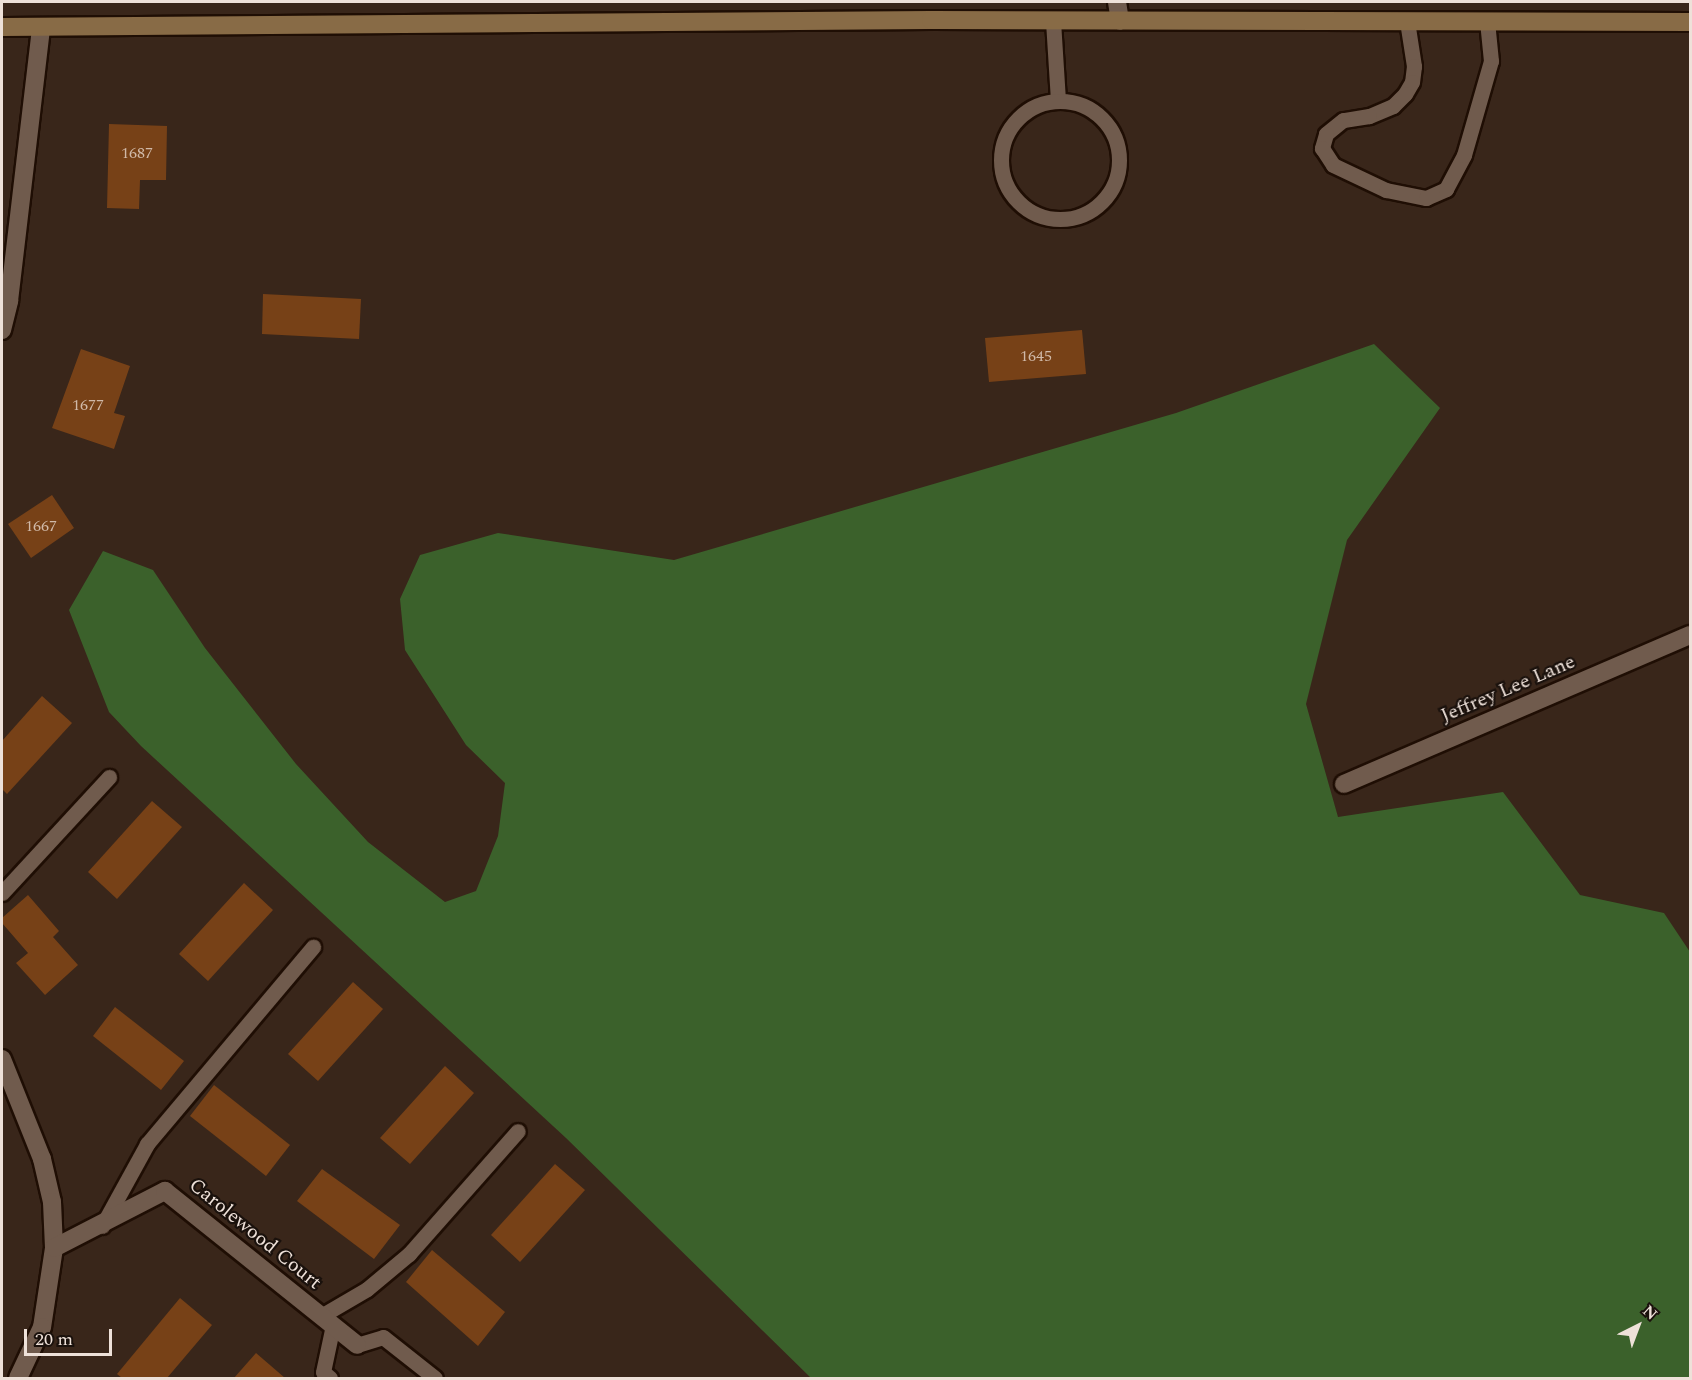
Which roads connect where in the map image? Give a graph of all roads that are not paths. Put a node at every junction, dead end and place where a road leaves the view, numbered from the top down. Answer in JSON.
{"nodes":[{"id":1,"x":1117,"y":2,"type":"edge"},
{"id":2,"x":1053,"y":21,"type":"junction"},
{"id":3,"x":1120,"y":21,"type":"junction"},
{"id":4,"x":1407,"y":21,"type":"junction"},
{"id":5,"x":1486,"y":21,"type":"junction"},
{"id":6,"x":1690,"y":22,"type":"edge"},
{"id":7,"x":2,"y":27,"type":"edge"},
{"id":8,"x":41,"y":27,"type":"junction"},
{"id":9,"x":1058,"y":100,"type":"junction"},
{"id":10,"x":2,"y":330,"type":"edge"},
{"id":11,"x":1690,"y":635,"type":"edge"},
{"id":12,"x":109,"y":777,"type":"dead end"},
{"id":13,"x":1344,"y":784,"type":"dead end"},
{"id":14,"x":2,"y":893,"type":"edge"},
{"id":15,"x":313,"y":947,"type":"dead end"},
{"id":16,"x":2,"y":1059,"type":"edge"},
{"id":17,"x":518,"y":1131,"type":"dead end"},
{"id":18,"x":102,"y":1226,"type":"junction"},
{"id":19,"x":54,"y":1248,"type":"junction"},
{"id":20,"x":327,"y":1320,"type":"junction"},
{"id":21,"x":357,"y":1345,"type":"joint"},
{"id":22,"x":18,"y":1378,"type":"edge"},
{"id":23,"x":330,"y":1378,"type":"edge"},
{"id":24,"x":435,"y":1378,"type":"edge"}],
"edges":[{"from":1,"to":3,"type":"street"},
{"from":2,"to":3,"type":"main road"},
{"from":2,"to":8,"type":"main road"},
{"from":2,"to":9,"type":"lane"},
{"from":3,"to":4,"type":"main road"},
{"from":4,"to":5,"type":"main road"},
{"from":4,"to":5,"type":"lane"},
{"from":5,"to":6,"type":"main road"},
{"from":7,"to":8,"type":"main road"},
{"from":8,"to":10,"type":"street"},
{"from":9,"to":9,"type":"lane"},
{"from":11,"to":13,"type":"street","name":"Jeffrey Lee Lane"},
{"from":12,"to":14,"type":"lane"},
{"from":15,"to":18,"type":"lane"},
{"from":16,"to":19,"type":"street"},
{"from":17,"to":20,"type":"lane"},
{"from":18,"to":19,"type":"street","name":"Carolewood Court"},
{"from":18,"to":20,"type":"street","name":"Carolewood Court"},
{"from":19,"to":22,"type":"street"},
{"from":20,"to":21,"type":"street","name":"Carolewood Court"},
{"from":20,"to":23,"type":"lane"},
{"from":21,"to":24,"type":"lane"}]}
